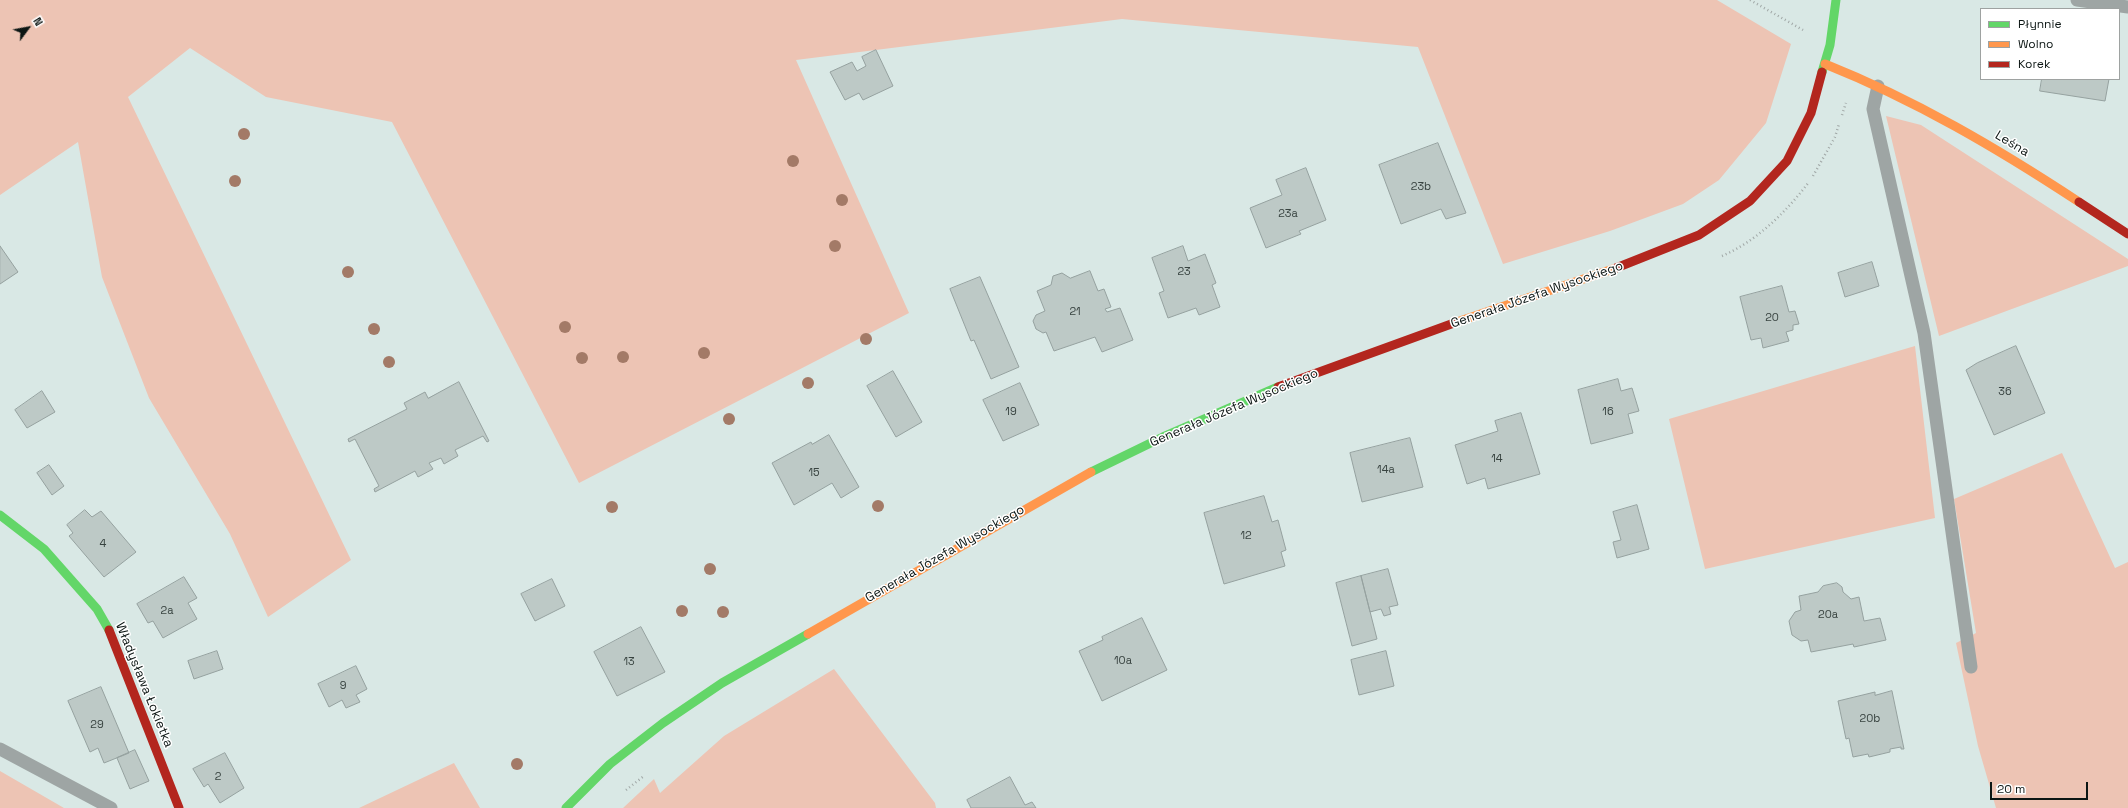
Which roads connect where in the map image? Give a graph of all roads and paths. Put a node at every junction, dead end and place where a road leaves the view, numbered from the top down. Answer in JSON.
{"nodes":[{"id":1,"x":1750,"y":0,"type":"edge"},
{"id":2,"x":1836,"y":0,"type":"edge"},
{"id":3,"x":2077,"y":0,"type":"edge"},
{"id":4,"x":2128,"y":7,"type":"edge"},
{"id":5,"x":1830,"y":45,"type":"junction"},
{"id":6,"x":1825,"y":64,"type":"junction"},
{"id":7,"x":1878,"y":86,"type":"junction"},
{"id":8,"x":2128,"y":234,"type":"edge"},
{"id":9,"x":0,"y":515,"type":"edge"},
{"id":10,"x":1971,"y":667,"type":"dead end"},
{"id":11,"x":0,"y":749,"type":"edge"},
{"id":12,"x":650,"y":771,"type":"dead end"},
{"id":13,"x":622,"y":795,"type":"dead end"},
{"id":14,"x":111,"y":808,"type":"edge"},
{"id":15,"x":179,"y":808,"type":"edge"},
{"id":16,"x":566,"y":808,"type":"edge"}],
"edges":[{"from":1,"to":5,"type":"path"},
{"from":2,"to":5,"type":"street","name":"Generała Józefa Wysockiego"},
{"from":3,"to":4,"type":"lane"},
{"from":5,"to":6,"type":"street","name":"Generała Józefa Wysockiego"},
{"from":6,"to":7,"type":"street","name":"Leśna"},
{"from":6,"to":16,"type":"street","name":"Generała Józefa Wysockiego"},
{"from":7,"to":8,"type":"street","name":"Leśna"},
{"from":7,"to":10,"type":"lane"},
{"from":9,"to":15,"type":"street","name":"Władysława Łokietka"},
{"from":11,"to":14,"type":"lane"},
{"from":12,"to":13,"type":"path"}]}
